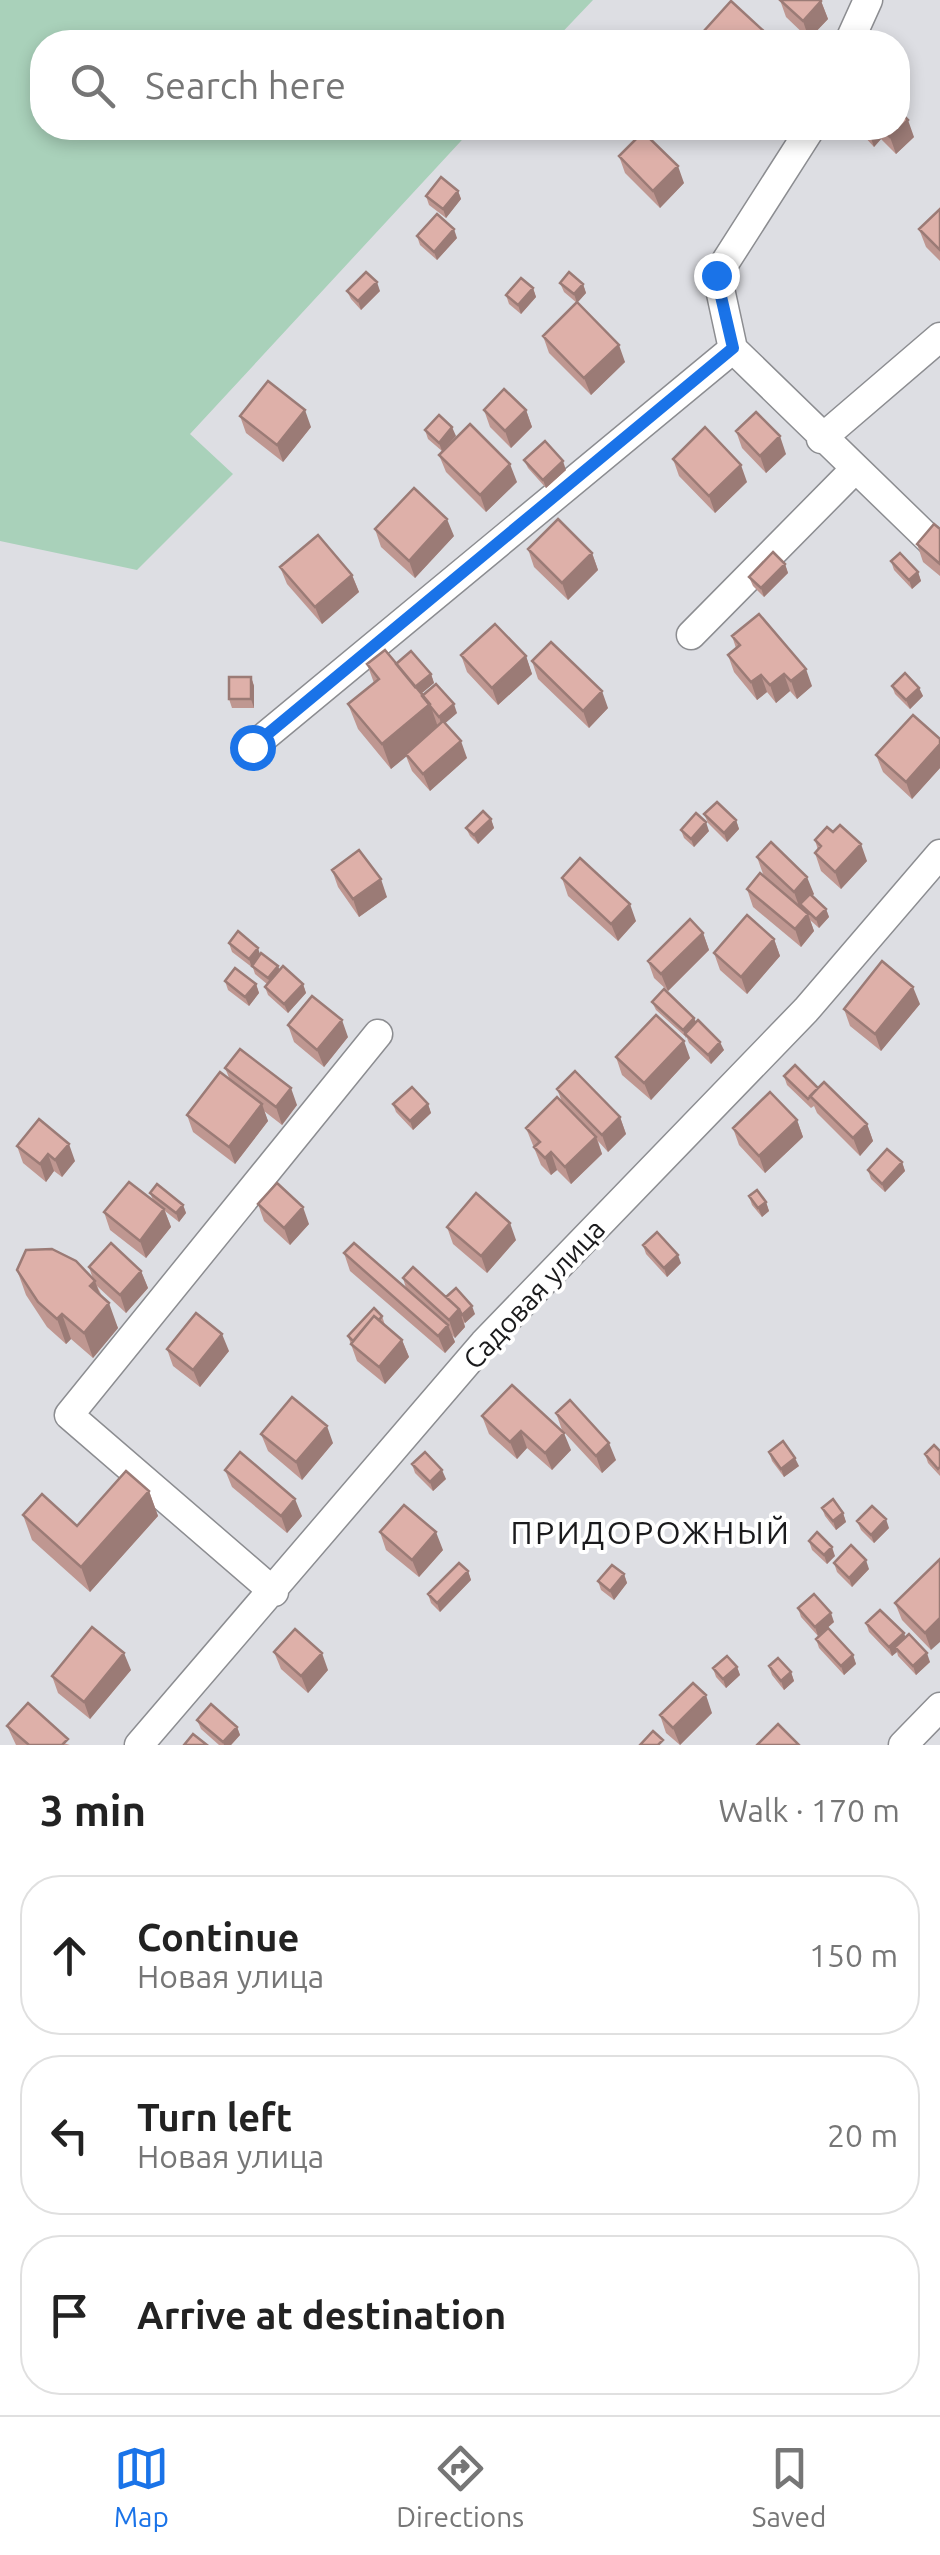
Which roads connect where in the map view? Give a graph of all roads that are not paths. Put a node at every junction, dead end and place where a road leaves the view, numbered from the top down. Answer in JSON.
{"nodes":[{"id":1,"x":868,"y":0,"type":"edge"},
{"id":2,"x":854,"y":30,"type":"edge"},
{"id":3,"x":803,"y":140,"type":"edge"},
{"id":4,"x":940,"y":337,"type":"edge"},
{"id":5,"x":733,"y":348,"type":"junction"},
{"id":6,"x":821,"y":439,"type":"junction"},
{"id":7,"x":854,"y":470,"type":"junction"},
{"id":8,"x":940,"y":550,"type":"edge"},
{"id":9,"x":691,"y":635,"type":"dead end"},
{"id":10,"x":252,"y":747,"type":"dead end"},
{"id":11,"x":940,"y":854,"type":"edge"},
{"id":12,"x":378,"y":1034,"type":"dead end"},
{"id":13,"x":274,"y":1592,"type":"junction"},
{"id":14,"x":940,"y":1708,"type":"edge"},
{"id":15,"x":139,"y":1745,"type":"edge"},
{"id":16,"x":903,"y":1745,"type":"edge"}],
"edges":[{"from":1,"to":2,"type":"street"},
{"from":3,"to":5,"type":"street"},
{"from":4,"to":6,"type":"street"},
{"from":5,"to":6,"type":"street"},
{"from":5,"to":10,"type":"street"},
{"from":6,"to":7,"type":"street"},
{"from":7,"to":8,"type":"street"},
{"from":7,"to":9,"type":"street"},
{"from":11,"to":13,"type":"street","name":"Садовая улица"},
{"from":12,"to":13,"type":"street"},
{"from":13,"to":15,"type":"street","name":"Садовая улица"},
{"from":14,"to":16,"type":"street"}]}
